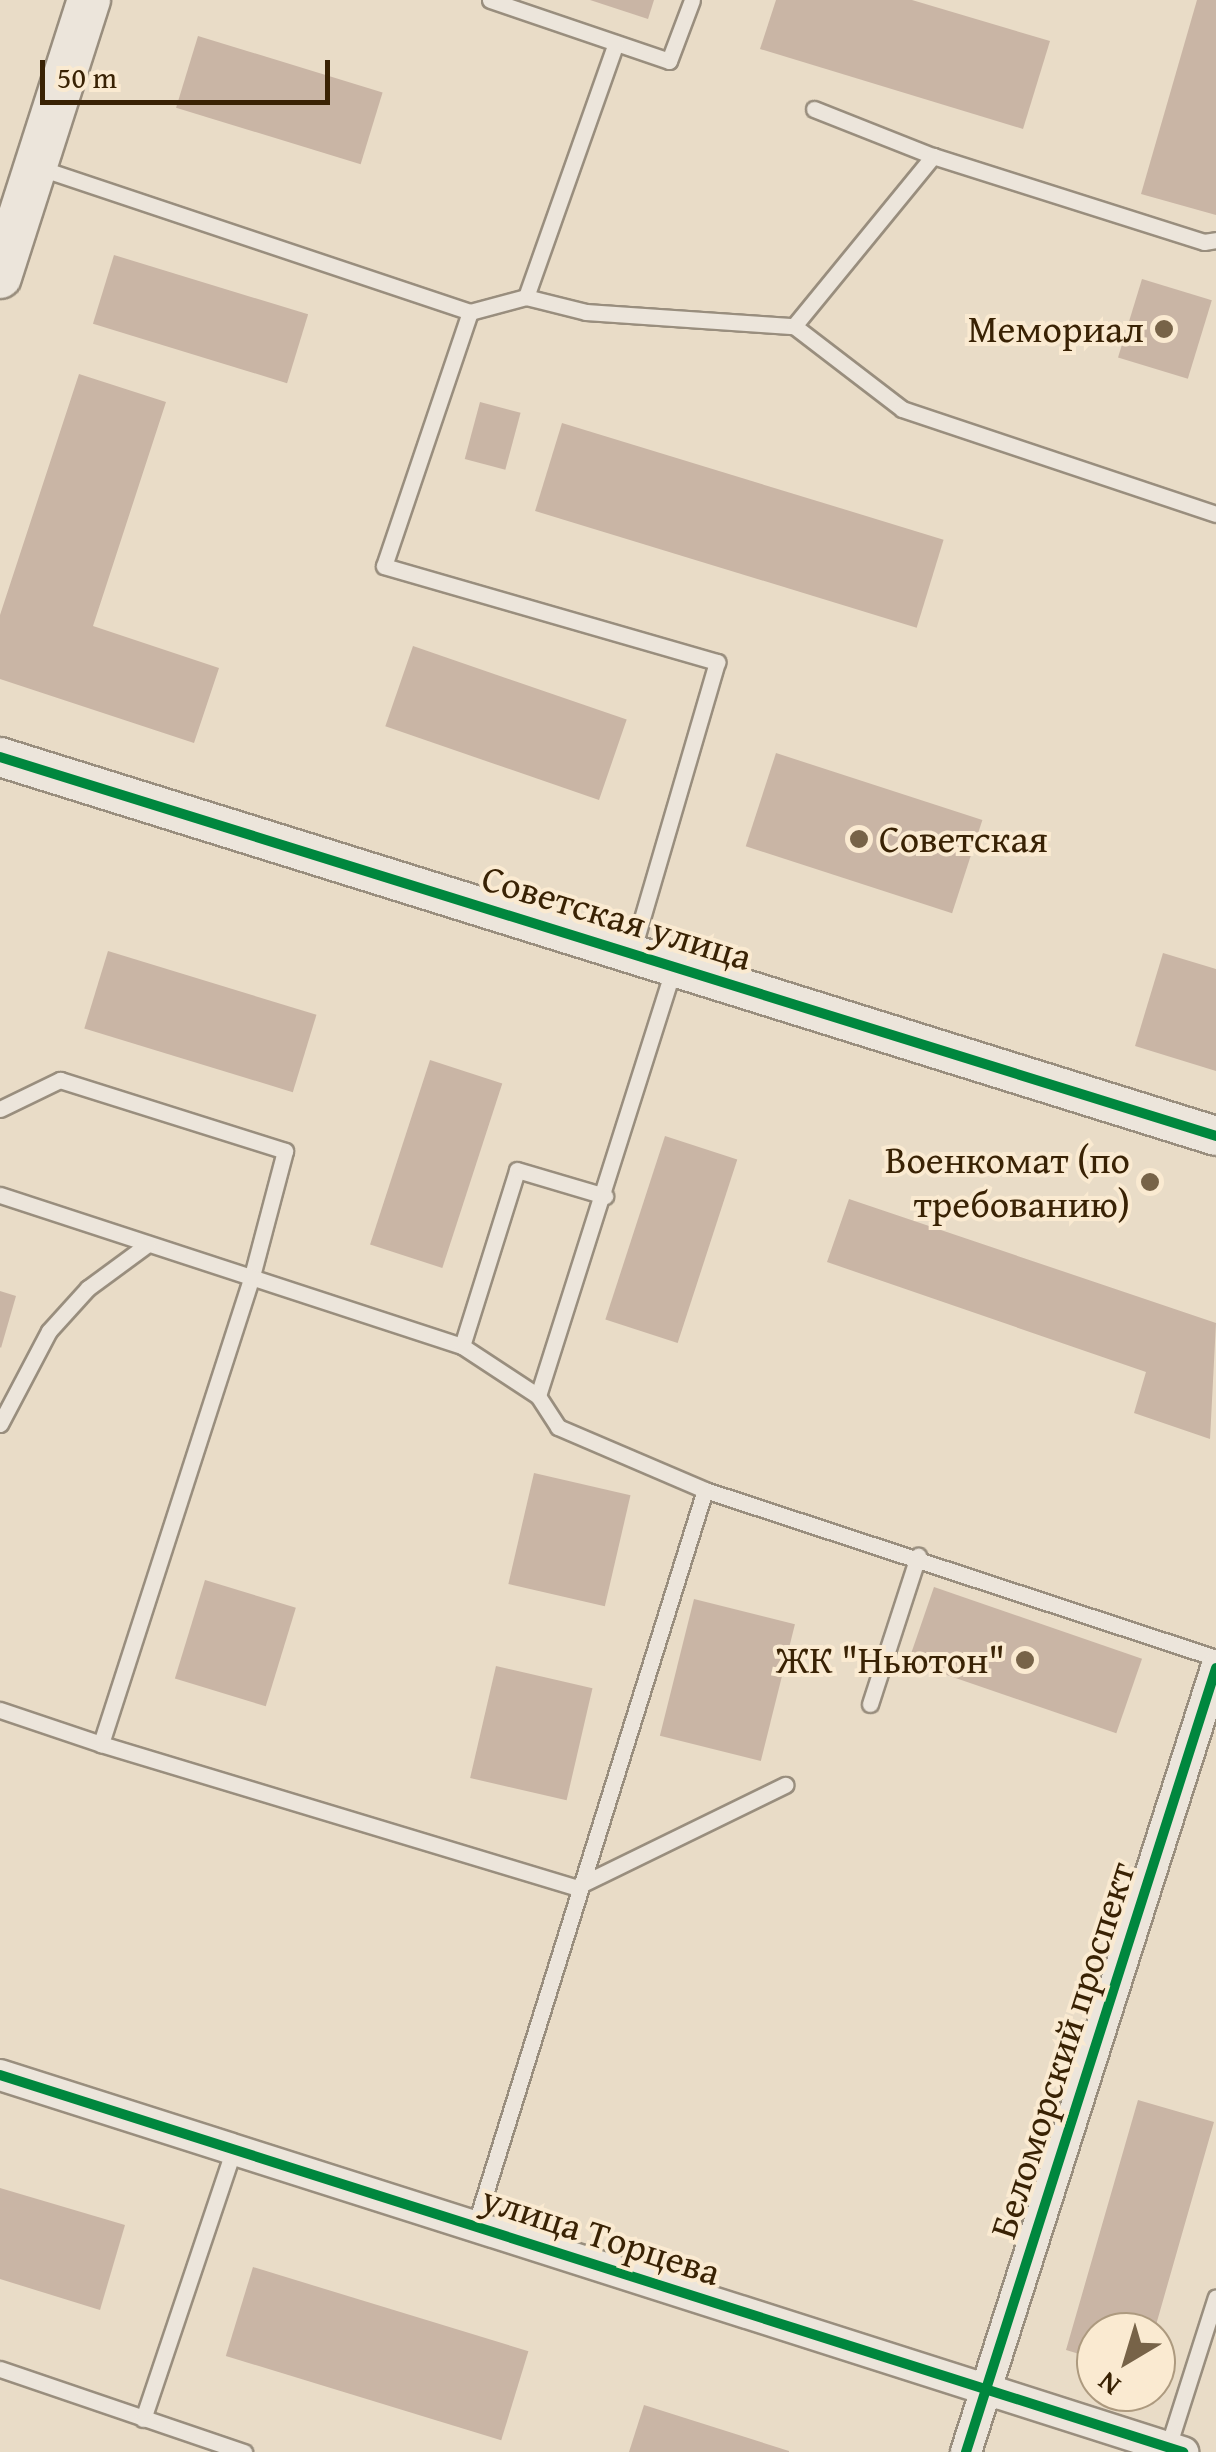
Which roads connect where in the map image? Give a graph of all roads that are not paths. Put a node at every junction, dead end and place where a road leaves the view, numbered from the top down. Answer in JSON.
{"nodes":[{"id":1,"x":89,"y":0,"type":"edge"},
{"id":2,"x":490,"y":0,"type":"edge"},
{"id":3,"x":692,"y":0,"type":"edge"},
{"id":4,"x":616,"y":43,"type":"junction"},
{"id":5,"x":814,"y":109,"type":"dead end"},
{"id":6,"x":933,"y":156,"type":"junction"},
{"id":7,"x":36,"y":167,"type":"junction"},
{"id":8,"x":9,"y":218,"type":"edge"},
{"id":9,"x":1216,"y":240,"type":"edge"},
{"id":10,"x":0,"y":277,"type":"edge"},
{"id":11,"x":526,"y":297,"type":"junction"},
{"id":12,"x":470,"y":312,"type":"junction"},
{"id":13,"x":794,"y":326,"type":"junction"},
{"id":14,"x":1216,"y":514,"type":"edge"},
{"id":15,"x":0,"y":757,"type":"edge"},
{"id":16,"x":632,"y":953,"type":"junction"},
{"id":17,"x":674,"y":967,"type":"junction"},
{"id":18,"x":0,"y":1109,"type":"edge"},
{"id":19,"x":1216,"y":1136,"type":"edge"},
{"id":20,"x":0,"y":1195,"type":"edge"},
{"id":21,"x":605,"y":1196,"type":"junction"},
{"id":22,"x":148,"y":1244,"type":"junction"},
{"id":23,"x":252,"y":1276,"type":"junction"},
{"id":24,"x":462,"y":1346,"type":"junction"},
{"id":25,"x":538,"y":1396,"type":"junction"},
{"id":26,"x":1,"y":1414,"type":"edge"},
{"id":27,"x":705,"y":1490,"type":"junction"},
{"id":28,"x":918,"y":1556,"type":"junction"},
{"id":29,"x":1216,"y":1658,"type":"edge"},
{"id":30,"x":1216,"y":1668,"type":"edge"},
{"id":31,"x":870,"y":1704,"type":"dead end"},
{"id":32,"x":0,"y":1710,"type":"edge"},
{"id":33,"x":101,"y":1744,"type":"junction"},
{"id":34,"x":786,"y":1785,"type":"dead end"},
{"id":35,"x":576,"y":1887,"type":"junction"},
{"id":36,"x":0,"y":2075,"type":"edge"},
{"id":37,"x":234,"y":2149,"type":"junction"},
{"id":38,"x":476,"y":2226,"type":"junction"},
{"id":39,"x":1216,"y":2297,"type":"edge"},
{"id":40,"x":0,"y":2369,"type":"edge"},
{"id":41,"x":986,"y":2390,"type":"junction"},
{"id":42,"x":143,"y":2419,"type":"junction"},
{"id":43,"x":1175,"y":2450,"type":"edge"},
{"id":44,"x":244,"y":2452,"type":"edge"},
{"id":45,"x":966,"y":2452,"type":"edge"}],
"edges":[{"from":1,"to":7,"type":"main road"},
{"from":2,"to":4,"type":"lane"},
{"from":3,"to":4,"type":"lane"},
{"from":4,"to":11,"type":"lane"},
{"from":5,"to":6,"type":"lane"},
{"from":6,"to":9,"type":"lane"},
{"from":6,"to":13,"type":"lane"},
{"from":7,"to":8,"type":"main road"},
{"from":7,"to":12,"type":"lane"},
{"from":8,"to":10,"type":"main road"},
{"from":11,"to":12,"type":"lane"},
{"from":11,"to":13,"type":"lane"},
{"from":12,"to":16,"type":"lane"},
{"from":13,"to":14,"type":"lane"},
{"from":15,"to":16,"type":"street","name":"Советская улица"},
{"from":16,"to":17,"type":"street","name":"Советская улица"},
{"from":17,"to":19,"type":"street","name":"Советская улица"},
{"from":17,"to":21,"type":"lane"},
{"from":18,"to":23,"type":"lane"},
{"from":20,"to":22,"type":"lane"},
{"from":21,"to":24,"type":"lane"},
{"from":21,"to":25,"type":"lane"},
{"from":22,"to":23,"type":"lane"},
{"from":22,"to":26,"type":"lane"},
{"from":23,"to":24,"type":"lane"},
{"from":23,"to":33,"type":"lane"},
{"from":24,"to":25,"type":"lane"},
{"from":25,"to":27,"type":"lane"},
{"from":27,"to":28,"type":"lane"},
{"from":27,"to":35,"type":"lane"},
{"from":28,"to":29,"type":"lane"},
{"from":28,"to":31,"type":"lane"},
{"from":30,"to":41,"type":"street","name":"Беломорский проспект"},
{"from":32,"to":33,"type":"lane"},
{"from":33,"to":35,"type":"lane"},
{"from":34,"to":35,"type":"lane"},
{"from":35,"to":38,"type":"lane"},
{"from":36,"to":37,"type":"street","name":"улица Торцева"},
{"from":37,"to":38,"type":"street","name":"улица Торцева"},
{"from":37,"to":42,"type":"lane"},
{"from":38,"to":41,"type":"street","name":"улица Торцева"},
{"from":39,"to":43,"type":"lane"},
{"from":40,"to":42,"type":"lane"},
{"from":41,"to":43,"type":"street","name":"улица Торцева"},
{"from":41,"to":45,"type":"street","name":"Беломорский проспект"},
{"from":42,"to":44,"type":"lane"}]}
